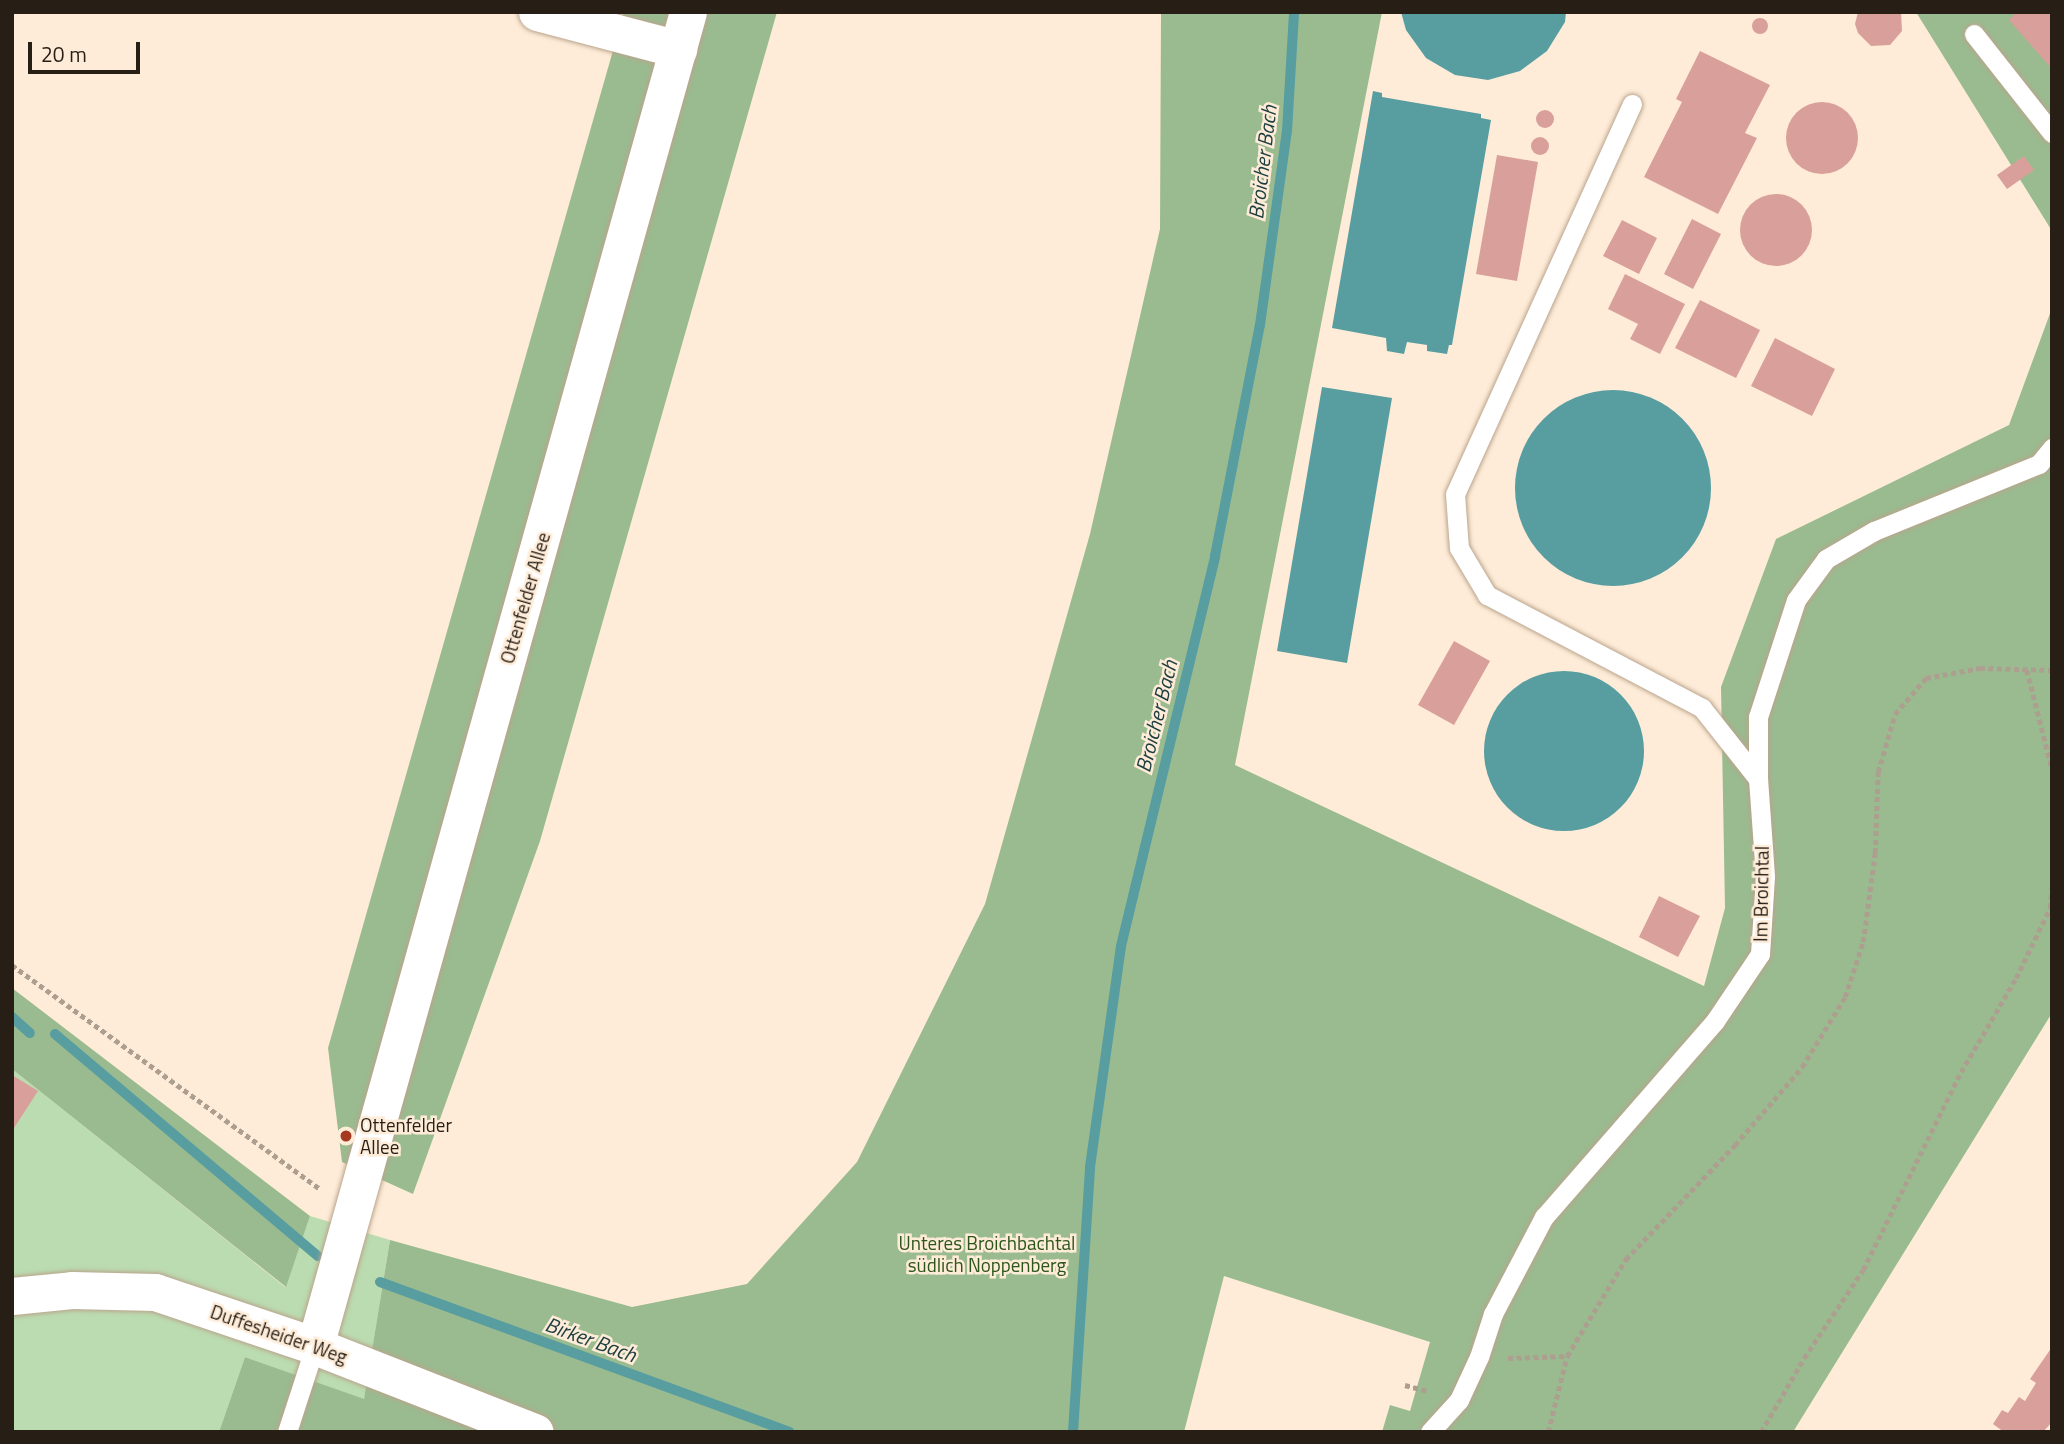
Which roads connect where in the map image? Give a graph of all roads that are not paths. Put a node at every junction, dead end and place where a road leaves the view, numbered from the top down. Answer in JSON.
{"nodes":[{"id":1,"x":537,"y":12,"type":"edge"},
{"id":2,"x":688,"y":12,"type":"edge"},
{"id":3,"x":1974,"y":34,"type":"dead end"},
{"id":4,"x":678,"y":50,"type":"junction"},
{"id":5,"x":1632,"y":104,"type":"dead end"},
{"id":6,"x":2052,"y":133,"type":"edge"},
{"id":7,"x":2052,"y":448,"type":"edge"},
{"id":8,"x":1758,"y":779,"type":"junction"},
{"id":9,"x":12,"y":1296,"type":"edge"},
{"id":10,"x":315,"y":1346,"type":"junction"},
{"id":11,"x":287,"y":1432,"type":"edge"},
{"id":12,"x":535,"y":1432,"type":"edge"},
{"id":13,"x":1430,"y":1432,"type":"edge"}],
"edges":[{"from":1,"to":4,"type":"street"},
{"from":2,"to":4,"type":"street","name":"Ottenfelder Allee"},
{"from":3,"to":6,"type":"lane"},
{"from":4,"to":10,"type":"street","name":"Ottenfelder Allee"},
{"from":5,"to":8,"type":"lane"},
{"from":7,"to":8,"type":"lane","name":"Im Broichtal"},
{"from":8,"to":13,"type":"lane","name":"Im Broichtal"},
{"from":9,"to":10,"type":"street","name":"Duffesheider Weg"},
{"from":10,"to":11,"type":"lane"},
{"from":10,"to":12,"type":"street","name":"Duffesheider Weg"}]}
